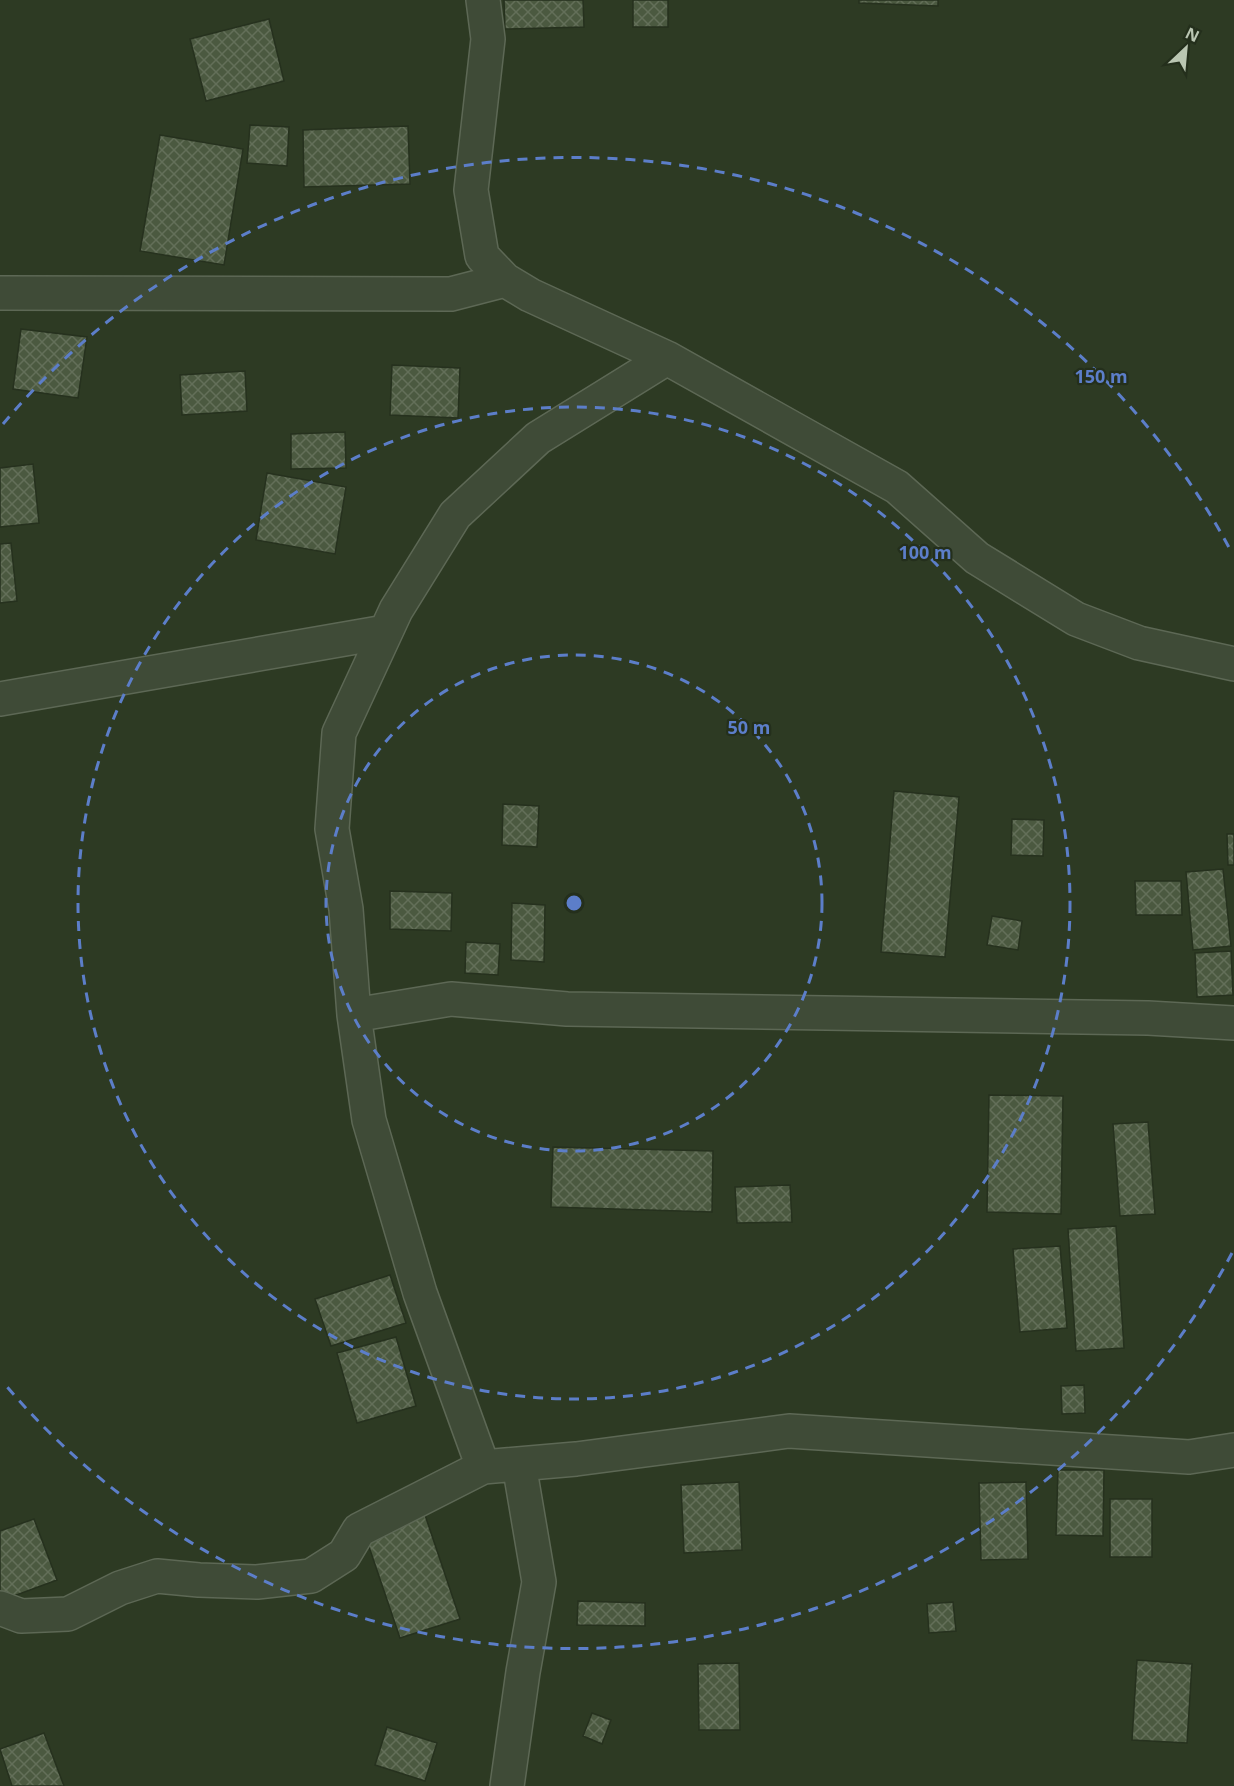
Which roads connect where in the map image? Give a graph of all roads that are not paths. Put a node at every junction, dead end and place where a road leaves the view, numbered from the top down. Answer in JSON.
{"nodes":[{"id":1,"x":483,"y":0,"type":"edge"},
{"id":2,"x":505,"y":280,"type":"junction"},
{"id":3,"x":0,"y":293,"type":"edge"},
{"id":4,"x":667,"y":358,"type":"junction"},
{"id":5,"x":385,"y":632,"type":"junction"},
{"id":6,"x":1234,"y":664,"type":"edge"},
{"id":7,"x":0,"y":699,"type":"edge"},
{"id":8,"x":354,"y":1015,"type":"junction"},
{"id":9,"x":1234,"y":1023,"type":"edge"},
{"id":10,"x":1234,"y":1450,"type":"edge"},
{"id":11,"x":519,"y":1464,"type":"junction"},
{"id":12,"x":483,"y":1467,"type":"junction"},
{"id":13,"x":0,"y":1608,"type":"edge"},
{"id":14,"x":507,"y":1786,"type":"edge"}],
"edges":[{"from":1,"to":2,"type":"street"},
{"from":2,"to":3,"type":"street"},
{"from":2,"to":4,"type":"street"},
{"from":4,"to":5,"type":"street"},
{"from":4,"to":6,"type":"street"},
{"from":5,"to":7,"type":"street"},
{"from":5,"to":8,"type":"street"},
{"from":8,"to":9,"type":"street"},
{"from":8,"to":12,"type":"street"},
{"from":10,"to":11,"type":"street"},
{"from":11,"to":12,"type":"street"},
{"from":11,"to":14,"type":"street"},
{"from":12,"to":13,"type":"street"}]}
